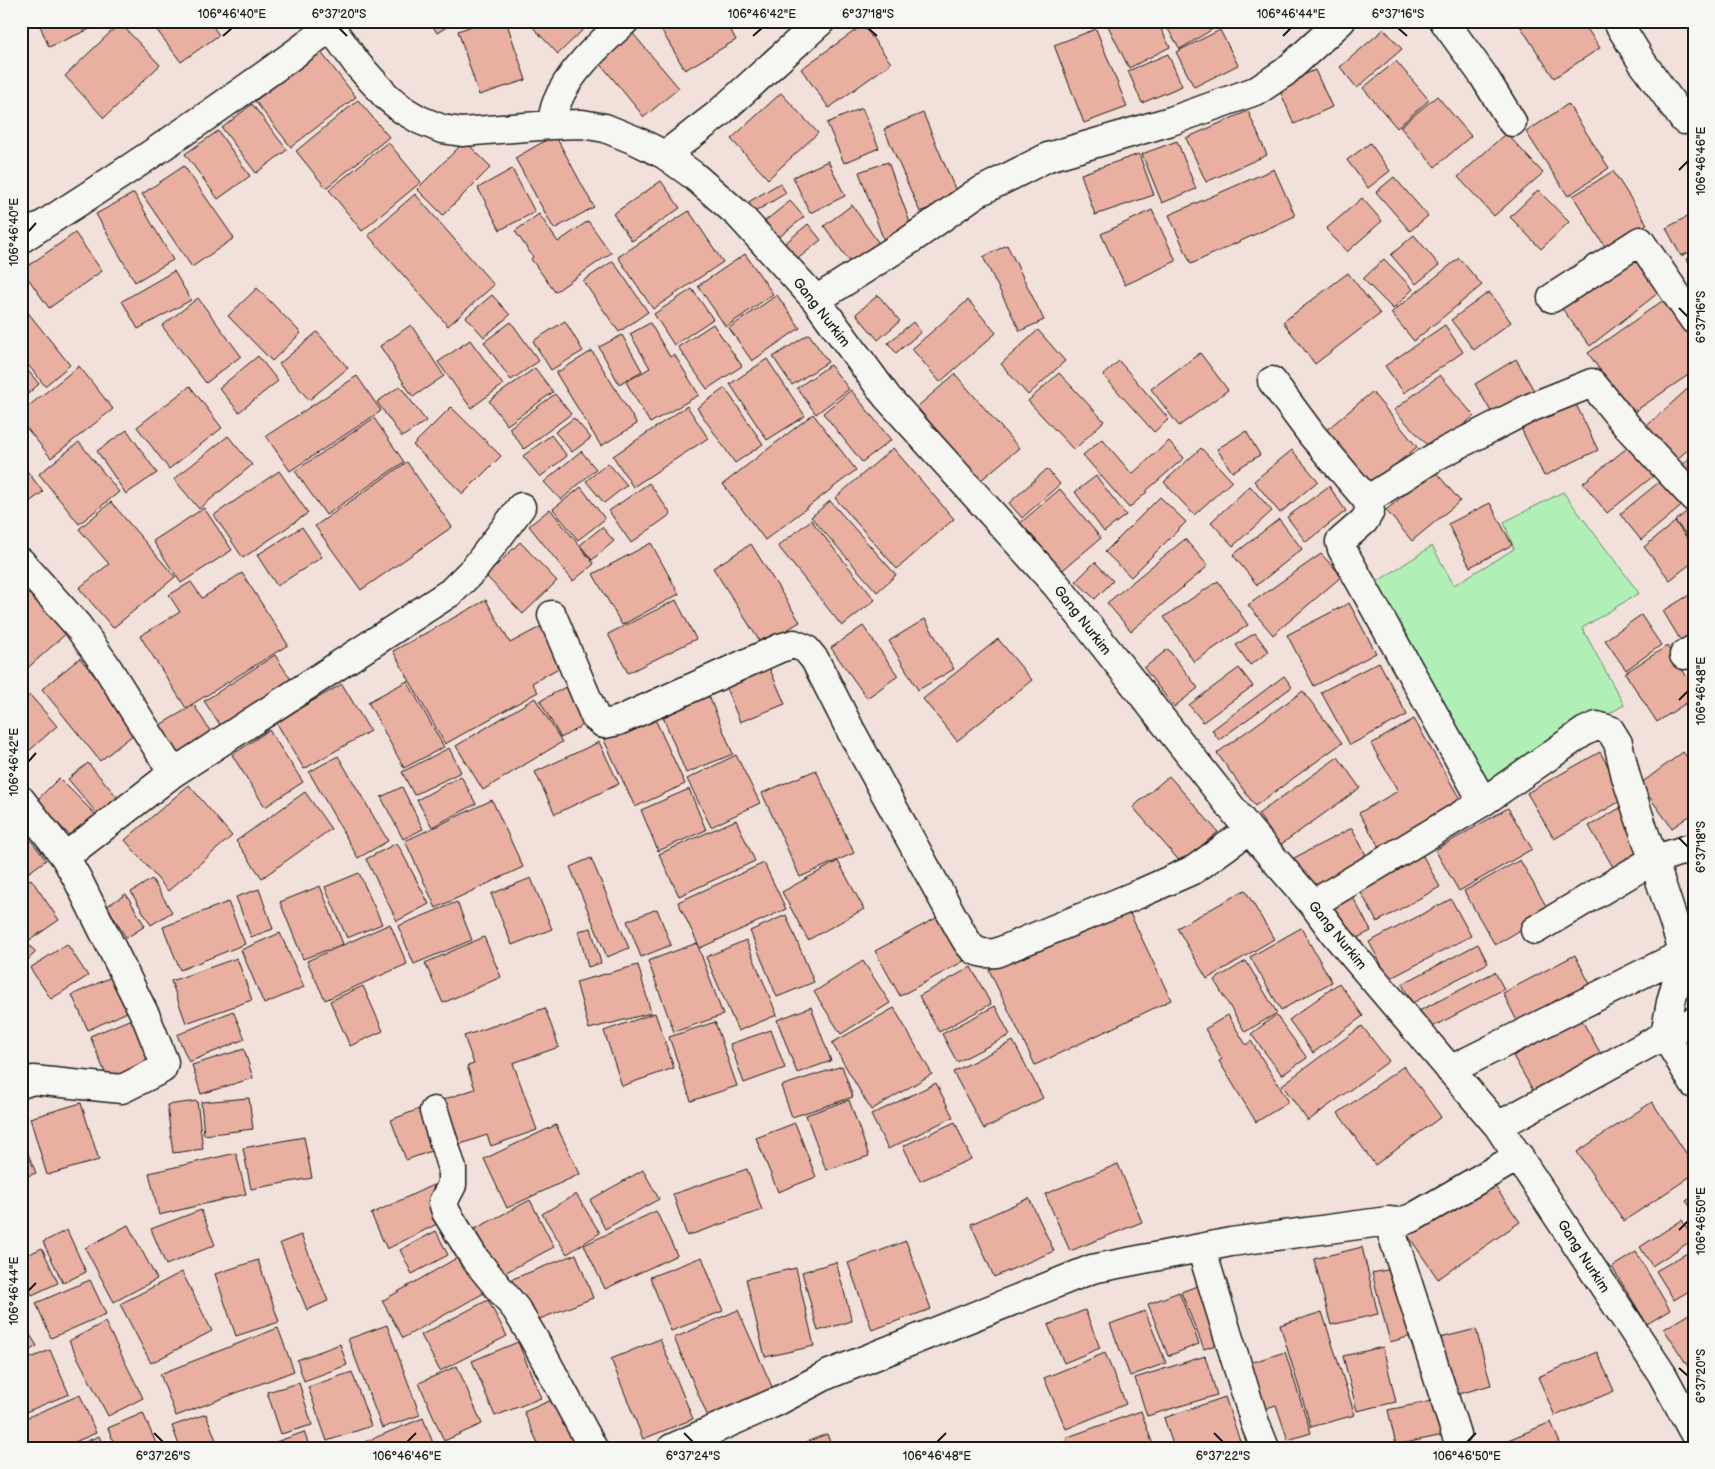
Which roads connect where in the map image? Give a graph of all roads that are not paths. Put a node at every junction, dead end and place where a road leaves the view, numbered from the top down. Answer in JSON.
{"nodes":[{"id":1,"x":625,"y":21,"type":"edge"},
{"id":2,"x":821,"y":21,"type":"edge"},
{"id":3,"x":1340,"y":21,"type":"edge"},
{"id":4,"x":1444,"y":21,"type":"edge"},
{"id":5,"x":1616,"y":21,"type":"edge"},
{"id":6,"x":329,"y":24,"type":"edge"},
{"id":7,"x":1684,"y":120,"type":"dead end"},
{"id":8,"x":1512,"y":122,"type":"dead end"},
{"id":9,"x":550,"y":125,"type":"junction"},
{"id":10,"x":665,"y":155,"type":"junction"},
{"id":11,"x":21,"y":239,"type":"edge"},
{"id":12,"x":1552,"y":298,"type":"dead end"},
{"id":13,"x":816,"y":300,"type":"junction"},
{"id":14,"x":1694,"y":320,"type":"edge"},
{"id":15,"x":1272,"y":381,"type":"dead end"},
{"id":16,"x":1694,"y":498,"type":"edge"},
{"id":17,"x":1367,"y":500,"type":"junction"},
{"id":18,"x":522,"y":507,"type":"dead end"},
{"id":19,"x":21,"y":562,"type":"edge"},
{"id":20,"x":552,"y":616,"type":"dead end"},
{"id":21,"x":173,"y":773,"type":"junction"},
{"id":22,"x":21,"y":800,"type":"edge"},
{"id":23,"x":1483,"y":802,"type":"junction"},
{"id":24,"x":1250,"y":830,"type":"junction"},
{"id":25,"x":1694,"y":847,"type":"edge"},
{"id":26,"x":65,"y":857,"type":"junction"},
{"id":27,"x":1653,"y":860,"type":"junction"},
{"id":28,"x":1313,"y":904,"type":"junction"},
{"id":29,"x":1535,"y":930,"type":"dead end"},
{"id":30,"x":1684,"y":952,"type":"junction"},
{"id":31,"x":1694,"y":1021,"type":"edge"},
{"id":32,"x":1665,"y":1034,"type":"junction"},
{"id":33,"x":1450,"y":1070,"type":"junction"},
{"id":34,"x":21,"y":1084,"type":"edge"},
{"id":35,"x":1694,"y":1084,"type":"edge"},
{"id":36,"x":434,"y":1111,"type":"dead end"},
{"id":37,"x":1498,"y":1126,"type":"junction"},
{"id":38,"x":1519,"y":1156,"type":"junction"},
{"id":39,"x":1388,"y":1221,"type":"junction"},
{"id":40,"x":1201,"y":1248,"type":"junction"},
{"id":41,"x":1694,"y":1433,"type":"edge"},
{"id":42,"x":1456,"y":1434,"type":"dead end"},
{"id":43,"x":593,"y":1448,"type":"edge"},
{"id":44,"x":672,"y":1448,"type":"edge"},
{"id":45,"x":1265,"y":1448,"type":"edge"}],
"edges":[{"from":1,"to":9,"type":"street"},
{"from":2,"to":10,"type":"street"},
{"from":3,"to":13,"type":"street"},
{"from":4,"to":8,"type":"street"},
{"from":5,"to":7,"type":"street"},
{"from":6,"to":9,"type":"street","name":"Gang Nurkim"},
{"from":6,"to":11,"type":"street"},
{"from":9,"to":10,"type":"street","name":"Gang Nurkim"},
{"from":10,"to":13,"type":"street","name":"Gang Nurkim"},
{"from":12,"to":14,"type":"street"},
{"from":13,"to":24,"type":"street","name":"Gang Nurkim"},
{"from":15,"to":17,"type":"street"},
{"from":16,"to":17,"type":"street"},
{"from":17,"to":23,"type":"street"},
{"from":18,"to":21,"type":"street"},
{"from":19,"to":21,"type":"street"},
{"from":20,"to":24,"type":"street"},
{"from":21,"to":26,"type":"street"},
{"from":22,"to":26,"type":"street"},
{"from":23,"to":27,"type":"street"},
{"from":23,"to":28,"type":"street"},
{"from":24,"to":28,"type":"street","name":"Gang Nurkim"},
{"from":25,"to":27,"type":"street"},
{"from":26,"to":34,"type":"street"},
{"from":27,"to":29,"type":"street"},
{"from":27,"to":30,"type":"street"},
{"from":28,"to":33,"type":"street","name":"Gang Nurkim"},
{"from":30,"to":32,"type":"street"},
{"from":30,"to":33,"type":"street"},
{"from":31,"to":32,"type":"street"},
{"from":32,"to":35,"type":"street"},
{"from":32,"to":37,"type":"street"},
{"from":33,"to":37,"type":"street","name":"Gang Nurkim"},
{"from":36,"to":43,"type":"street"},
{"from":37,"to":38,"type":"street","name":"Gang Nurkim"},
{"from":38,"to":39,"type":"street"},
{"from":38,"to":41,"type":"street","name":"Gang Nurkim"},
{"from":39,"to":40,"type":"street"},
{"from":39,"to":42,"type":"street"},
{"from":40,"to":44,"type":"street"},
{"from":40,"to":45,"type":"street"}]}
